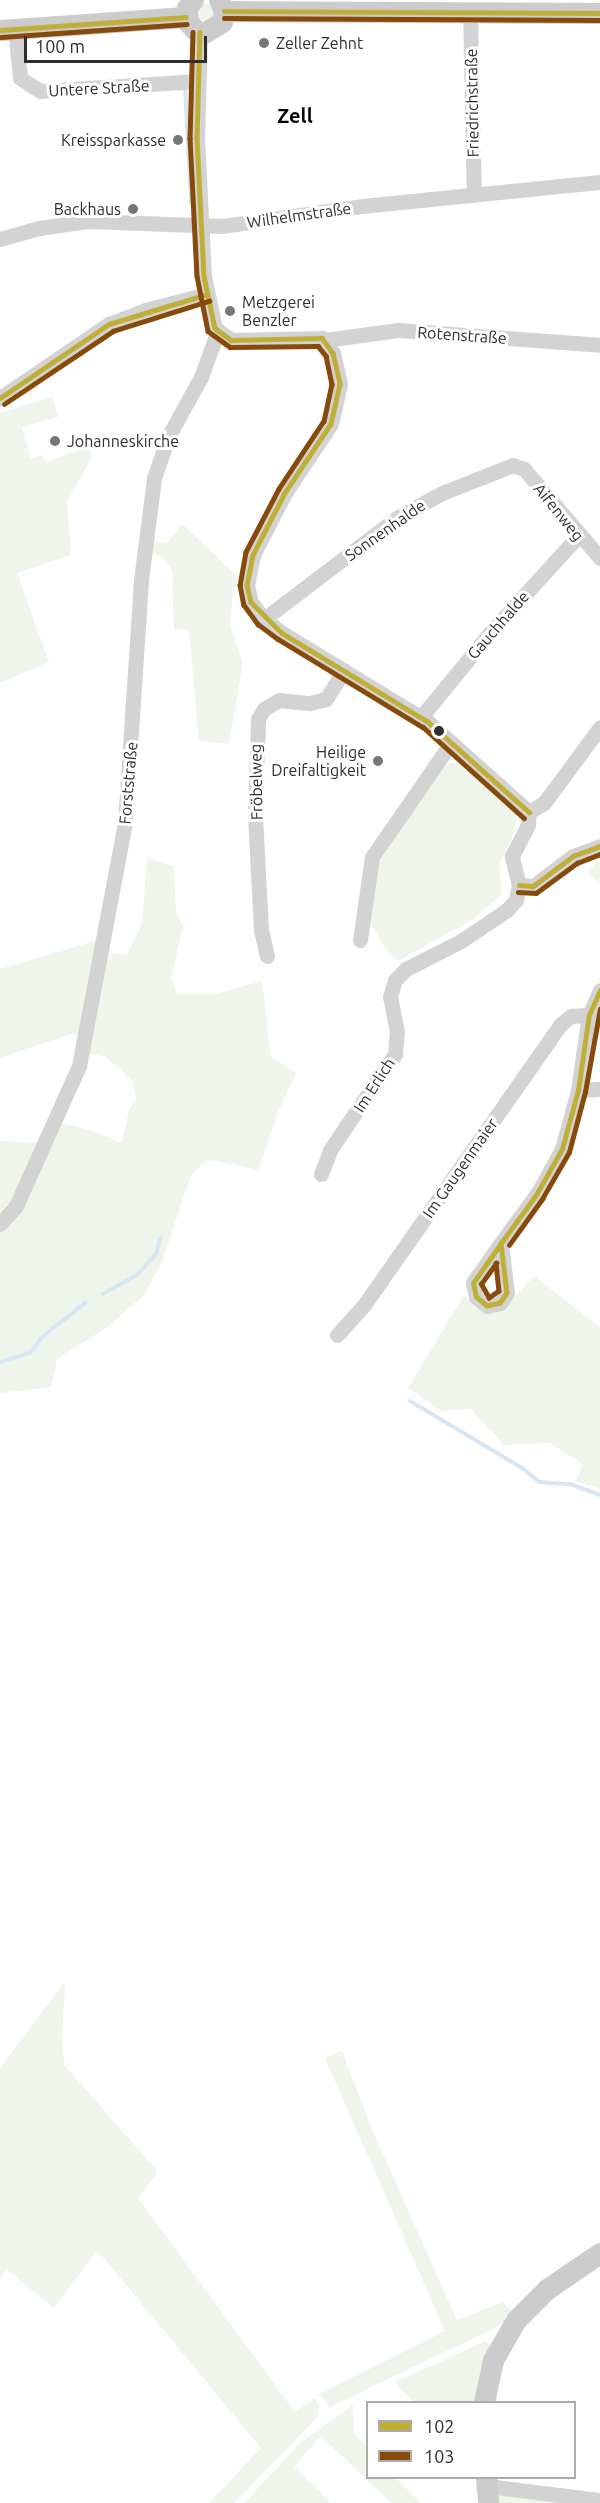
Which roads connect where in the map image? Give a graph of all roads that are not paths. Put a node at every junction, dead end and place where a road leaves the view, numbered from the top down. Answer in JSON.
{"nodes":[{"id":1,"x":221,"y":5,"type":"edge"},
{"id":2,"x":470,"y":11,"type":"junction"},
{"id":3,"x":600,"y":13,"type":"edge"},
{"id":4,"x":193,"y":17,"type":"edge"},
{"id":5,"x":8,"y":29,"type":"edge"},
{"id":6,"x":198,"y":81,"type":"junction"},
{"id":7,"x":600,"y":182,"type":"edge"},
{"id":8,"x":474,"y":195,"type":"junction"},
{"id":9,"x":203,"y":224,"type":"junction"},
{"id":10,"x":0,"y":239,"type":"edge"},
{"id":11,"x":207,"y":294,"type":"junction"},
{"id":12,"x":217,"y":333,"type":"junction"},
{"id":13,"x":325,"y":340,"type":"junction"},
{"id":14,"x":600,"y":345,"type":"edge"},
{"id":15,"x":0,"y":398,"type":"edge"},
{"id":16,"x":518,"y":465,"type":"joint"},
{"id":17,"x":579,"y":536,"type":"junction"},
{"id":18,"x":600,"y":558,"type":"edge"},
{"id":19,"x":264,"y":620,"type":"junction"},
{"id":20,"x":344,"y":670,"type":"junction"},
{"id":21,"x":421,"y":717,"type":"junction"},
{"id":22,"x":600,"y":727,"type":"edge"},
{"id":23,"x":451,"y":742,"type":"junction"},
{"id":24,"x":529,"y":812,"type":"junction"},
{"id":25,"x":600,"y":846,"type":"edge"},
{"id":26,"x":519,"y":885,"type":"junction"},
{"id":27,"x":360,"y":940,"type":"dead end"},
{"id":28,"x":267,"y":956,"type":"dead end"},
{"id":29,"x":600,"y":990,"type":"edge"},
{"id":30,"x":589,"y":1015,"type":"junction"},
{"id":31,"x":600,"y":1089,"type":"edge"},
{"id":32,"x":578,"y":1090,"type":"junction"},
{"id":33,"x":321,"y":1174,"type":"dead end"},
{"id":34,"x":0,"y":1224,"type":"edge"},
{"id":35,"x":501,"y":1243,"type":"dead end"},
{"id":36,"x":337,"y":1335,"type":"dead end"},
{"id":37,"x":600,"y":2253,"type":"edge"},
{"id":38,"x":484,"y":2401,"type":"edge"},
{"id":39,"x":487,"y":2489,"type":"edge"},
{"id":40,"x":600,"y":2500,"type":"edge"}],
"edges":[{"from":1,"to":2,"type":"main road"},
{"from":1,"to":4,"type":"main road"},
{"from":2,"to":3,"type":"main road"},
{"from":2,"to":8,"type":"street","name":"Friedrichstraße"},
{"from":4,"to":5,"type":"main road"},
{"from":4,"to":6,"type":"street"},
{"from":5,"to":6,"type":"street","name":"Untere Straße"},
{"from":6,"to":9,"type":"street"},
{"from":7,"to":8,"type":"street","name":"Wilhelmstraße"},
{"from":8,"to":9,"type":"street","name":"Wilhelmstraße"},
{"from":9,"to":10,"type":"street","name":"Wilhelmstraße"},
{"from":9,"to":11,"type":"street"},
{"from":11,"to":12,"type":"street"},
{"from":11,"to":15,"type":"street"},
{"from":12,"to":13,"type":"street","name":"Rotenstraße"},
{"from":12,"to":34,"type":"street","name":"Forststraße"},
{"from":13,"to":14,"type":"street","name":"Rotenstraße"},
{"from":13,"to":19,"type":"street"},
{"from":16,"to":17,"type":"street","name":"Aifenweg"},
{"from":16,"to":19,"type":"street","name":"Sonnenhalde"},
{"from":17,"to":18,"type":"street","name":"Aifenweg"},
{"from":17,"to":21,"type":"street","name":"Gauchhalde"},
{"from":19,"to":20,"type":"street"},
{"from":20,"to":21,"type":"street"},
{"from":20,"to":28,"type":"street","name":"Fröbelweg"},
{"from":21,"to":23,"type":"street"},
{"from":22,"to":24,"type":"street"},
{"from":23,"to":24,"type":"street"},
{"from":23,"to":27,"type":"street"},
{"from":24,"to":26,"type":"street"},
{"from":25,"to":26,"type":"street"},
{"from":26,"to":33,"type":"street","name":"Im Erlich"},
{"from":29,"to":30,"type":"street"},
{"from":30,"to":32,"type":"street"},
{"from":30,"to":36,"type":"street","name":"Im Gaugenmaier"},
{"from":31,"to":32,"type":"street"},
{"from":32,"to":35,"type":"street"},
{"from":37,"to":38,"type":"main road"},
{"from":39,"to":40,"type":"street"}]}
